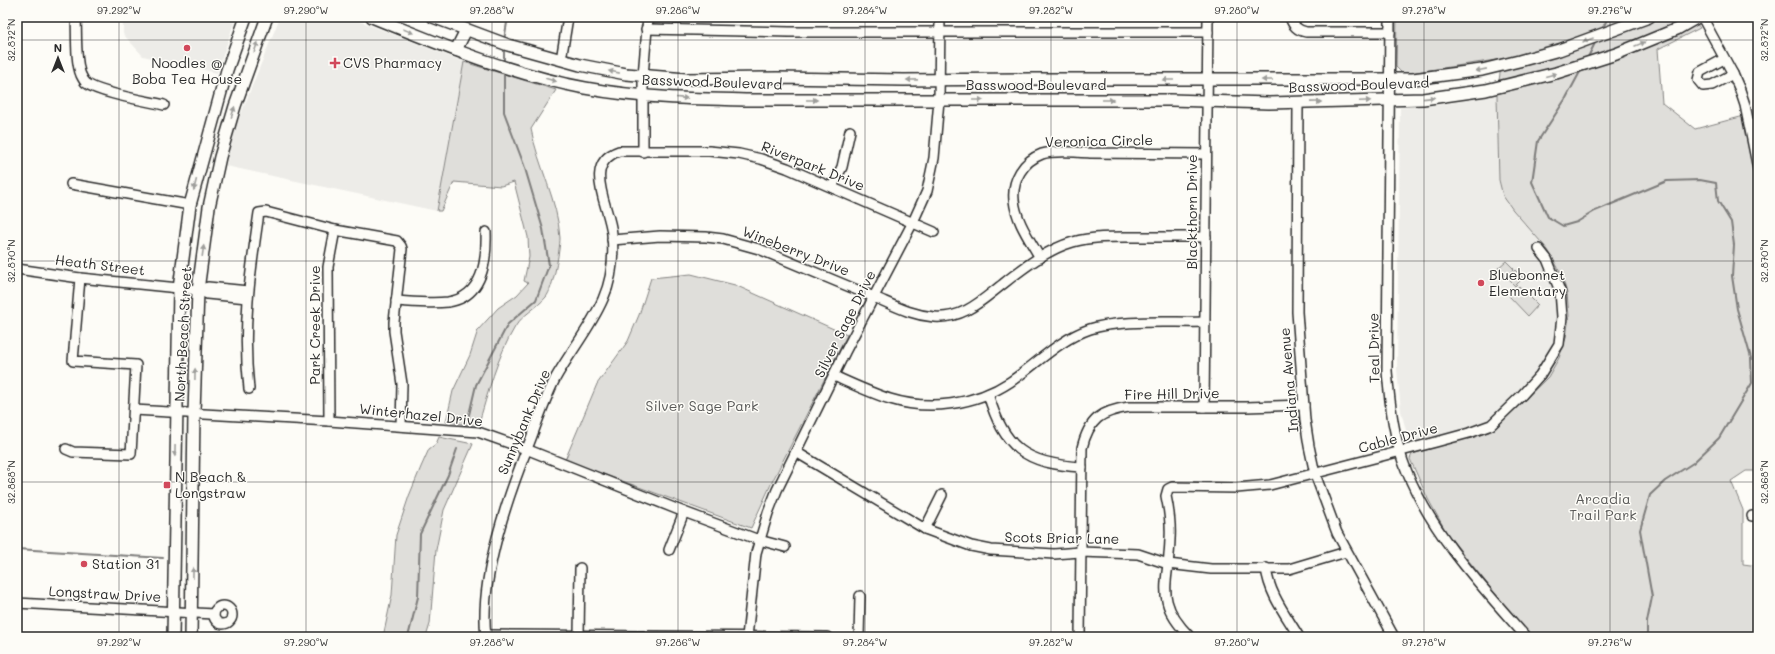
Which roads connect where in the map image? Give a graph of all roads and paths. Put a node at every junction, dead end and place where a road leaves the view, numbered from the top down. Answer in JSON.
{"nodes":[{"id":1,"x":76,"y":17,"type":"edge"},
{"id":2,"x":246,"y":17,"type":"edge"},
{"id":3,"x":271,"y":17,"type":"edge"},
{"id":4,"x":372,"y":17,"type":"edge"},
{"id":5,"x":433,"y":17,"type":"edge"},
{"id":6,"x":568,"y":17,"type":"edge"},
{"id":7,"x":648,"y":17,"type":"edge"},
{"id":8,"x":940,"y":17,"type":"edge"},
{"id":9,"x":1208,"y":17,"type":"edge"},
{"id":10,"x":1290,"y":17,"type":"edge"},
{"id":11,"x":1390,"y":17,"type":"edge"},
{"id":12,"x":1649,"y":17,"type":"edge"},
{"id":13,"x":1698,"y":17,"type":"edge"},
{"id":14,"x":1702,"y":17,"type":"edge"},
{"id":15,"x":265,"y":22,"type":"edge"},
{"id":16,"x":646,"y":29,"type":"junction"},
{"id":17,"x":466,"y":30,"type":"junction"},
{"id":18,"x":940,"y":32,"type":"junction"},
{"id":19,"x":1208,"y":32,"type":"junction"},
{"id":20,"x":1390,"y":32,"type":"junction"},
{"id":21,"x":456,"y":50,"type":"junction"},
{"id":22,"x":1724,"y":59,"type":"junction"},
{"id":23,"x":561,"y":60,"type":"junction"},
{"id":24,"x":1733,"y":74,"type":"junction"},
{"id":25,"x":643,"y":76,"type":"junction"},
{"id":26,"x":940,"y":80,"type":"junction"},
{"id":27,"x":1207,"y":80,"type":"junction"},
{"id":28,"x":1390,"y":80,"type":"junction"},
{"id":29,"x":643,"y":95,"type":"junction"},
{"id":30,"x":939,"y":100,"type":"junction"},
{"id":31,"x":1390,"y":100,"type":"junction"},
{"id":32,"x":1207,"y":101,"type":"junction"},
{"id":33,"x":1298,"y":102,"type":"junction"},
{"id":34,"x":164,"y":105,"type":"dead end"},
{"id":35,"x":850,"y":131,"type":"dead end"},
{"id":36,"x":1754,"y":131,"type":"edge"},
{"id":37,"x":205,"y":147,"type":"junction"},
{"id":38,"x":222,"y":149,"type":"junction"},
{"id":39,"x":643,"y":152,"type":"junction"},
{"id":40,"x":1206,"y":154,"type":"junction"},
{"id":41,"x":606,"y":158,"type":"joint"},
{"id":42,"x":1758,"y":169,"type":"edge"},
{"id":43,"x":71,"y":184,"type":"dead end"},
{"id":44,"x":832,"y":187,"type":"junction"},
{"id":45,"x":190,"y":205,"type":"junction"},
{"id":46,"x":913,"y":222,"type":"junction"},
{"id":47,"x":335,"y":230,"type":"junction"},
{"id":48,"x":486,"y":232,"type":"dead end"},
{"id":49,"x":934,"y":232,"type":"dead end"},
{"id":50,"x":1206,"y":237,"type":"junction"},
{"id":51,"x":612,"y":240,"type":"junction"},
{"id":52,"x":1539,"y":249,"type":"dead end"},
{"id":53,"x":1040,"y":258,"type":"junction"},
{"id":54,"x":17,"y":269,"type":"edge"},
{"id":55,"x":80,"y":278,"type":"junction"},
{"id":56,"x":179,"y":289,"type":"junction"},
{"id":57,"x":198,"y":290,"type":"junction"},
{"id":58,"x":247,"y":294,"type":"junction"},
{"id":59,"x":874,"y":297,"type":"junction"},
{"id":60,"x":396,"y":301,"type":"junction"},
{"id":61,"x":1205,"y":322,"type":"junction"},
{"id":62,"x":834,"y":376,"type":"junction"},
{"id":63,"x":250,"y":389,"type":"dead end"},
{"id":64,"x":988,"y":394,"type":"junction"},
{"id":65,"x":1304,"y":405,"type":"junction"},
{"id":66,"x":1204,"y":406,"type":"junction"},
{"id":67,"x":134,"y":410,"type":"junction"},
{"id":68,"x":176,"y":412,"type":"junction"},
{"id":69,"x":194,"y":413,"type":"junction"},
{"id":70,"x":329,"y":421,"type":"junction"},
{"id":71,"x":400,"y":426,"type":"junction"},
{"id":72,"x":66,"y":449,"type":"dead end"},
{"id":73,"x":526,"y":449,"type":"junction"},
{"id":74,"x":796,"y":452,"type":"junction"},
{"id":75,"x":1401,"y":452,"type":"junction"},
{"id":76,"x":1082,"y":467,"type":"junction"},
{"id":77,"x":1315,"y":474,"type":"junction"},
{"id":78,"x":942,"y":495,"type":"dead end"},
{"id":79,"x":684,"y":512,"type":"junction"},
{"id":80,"x":925,"y":529,"type":"junction"},
{"id":81,"x":759,"y":540,"type":"junction"},
{"id":82,"x":785,"y":547,"type":"dead end"},
{"id":83,"x":669,"y":550,"type":"dead end"},
{"id":84,"x":1080,"y":552,"type":"junction"},
{"id":85,"x":1346,"y":552,"type":"junction"},
{"id":86,"x":1168,"y":564,"type":"junction"},
{"id":87,"x":580,"y":568,"type":"dead end"},
{"id":88,"x":1266,"y":568,"type":"junction"},
{"id":89,"x":860,"y":596,"type":"dead end"},
{"id":90,"x":17,"y":603,"type":"edge"},
{"id":91,"x":173,"y":612,"type":"junction"},
{"id":92,"x":192,"y":612,"type":"junction"},
{"id":93,"x":214,"y":614,"type":"dead end"},
{"id":94,"x":579,"y":635,"type":"junction"},
{"id":95,"x":486,"y":636,"type":"edge"},
{"id":96,"x":172,"y":637,"type":"edge"},
{"id":97,"x":191,"y":637,"type":"edge"},
{"id":98,"x":747,"y":637,"type":"edge"},
{"id":99,"x":827,"y":637,"type":"edge"},
{"id":100,"x":859,"y":637,"type":"edge"},
{"id":101,"x":1080,"y":637,"type":"edge"},
{"id":102,"x":1190,"y":637,"type":"edge"},
{"id":103,"x":1299,"y":637,"type":"edge"},
{"id":104,"x":1394,"y":637,"type":"edge"},
{"id":105,"x":1525,"y":637,"type":"edge"}],
"edges":[{"from":1,"to":34,"type":"street"},
{"from":2,"to":37,"type":"main road","name":"North Beach Street"},
{"from":3,"to":15,"type":"main road"},
{"from":4,"to":21,"type":"main road","name":"Basswood Boulevard","one_way":true},
{"from":5,"to":17,"type":"main road","name":"Basswood Boulevard"},
{"from":6,"to":23,"type":"street"},
{"from":7,"to":16,"type":"street"},
{"from":8,"to":18,"type":"street","name":"Silver Sage Drive"},
{"from":9,"to":19,"type":"street","name":"Blackthorn Drive"},
{"from":10,"to":20,"type":"street"},
{"from":11,"to":20,"type":"street","name":"Teal Drive"},
{"from":12,"to":28,"type":"main road","name":"Basswood Boulevard","one_way":true},
{"from":31,"to":13,"type":"main road","name":"Basswood Boulevard","one_way":true},
{"from":14,"to":22,"type":"street"},
{"from":38,"to":15,"type":"main road","name":"North Beach Street","one_way":true},
{"from":16,"to":18,"type":"street"},
{"from":16,"to":25,"type":"street"},
{"from":17,"to":21,"type":"main road"},
{"from":17,"to":23,"type":"main road","name":"Basswood Boulevard"},
{"from":18,"to":19,"type":"street"},
{"from":18,"to":26,"type":"street","name":"Silver Sage Drive"},
{"from":19,"to":27,"type":"street","name":"Blackthorn Drive"},
{"from":20,"to":28,"type":"street","name":"Teal Drive"},
{"from":21,"to":29,"type":"main road","name":"Basswood Boulevard","one_way":true},
{"from":22,"to":24,"type":"street"},
{"from":22,"to":24,"type":"street"},
{"from":25,"to":23,"type":"main road","name":"Basswood Boulevard","one_way":true},
{"from":24,"to":36,"type":"street"},
{"from":26,"to":25,"type":"main road","name":"Basswood Boulevard","one_way":true},
{"from":25,"to":29,"type":"street"},
{"from":27,"to":26,"type":"main road","name":"Basswood Boulevard","one_way":true},
{"from":26,"to":30,"type":"street","name":"Silver Sage Drive"},
{"from":28,"to":27,"type":"main road","name":"Basswood Boulevard","one_way":true},
{"from":27,"to":32,"type":"street","name":"Blackthorn Drive"},
{"from":28,"to":31,"type":"street","name":"Teal Drive"},
{"from":29,"to":30,"type":"main road","name":"Basswood Boulevard","one_way":true},
{"from":29,"to":39,"type":"street"},
{"from":30,"to":32,"type":"main road","name":"Basswood Boulevard","one_way":true},
{"from":30,"to":46,"type":"street","name":"Silver Sage Drive"},
{"from":33,"to":31,"type":"main road","name":"Basswood Boulevard","one_way":true},
{"from":31,"to":75,"type":"street","name":"Teal Drive"},
{"from":32,"to":33,"type":"main road","name":"Basswood Boulevard"},
{"from":32,"to":40,"type":"street","name":"Blackthorn Drive"},
{"from":33,"to":65,"type":"street","name":"Indiana Avenue"},
{"from":35,"to":44,"type":"street"},
{"from":36,"to":42,"type":"street"},
{"from":37,"to":38,"type":"main road"},
{"from":37,"to":45,"type":"main road","name":"North Beach Street","one_way":true},
{"from":57,"to":38,"type":"main road","name":"North Beach Street","one_way":true},
{"from":39,"to":41,"type":"street","name":"Riverpark Drive"},
{"from":39,"to":44,"type":"street","name":"Riverpark Drive"},
{"from":40,"to":50,"type":"street","name":"Blackthorn Drive"},
{"from":40,"to":53,"type":"street","name":"Veronica Circle"},
{"from":41,"to":51,"type":"street","name":"Sunnybank Drive"},
{"from":43,"to":45,"type":"street"},
{"from":44,"to":46,"type":"street","name":"Riverpark Drive"},
{"from":45,"to":56,"type":"main road","name":"North Beach Street"},
{"from":46,"to":49,"type":"street","name":"Riverpark Drive"},
{"from":46,"to":59,"type":"street","name":"Silver Sage Drive"},
{"from":47,"to":58,"type":"street"},
{"from":47,"to":60,"type":"street"},
{"from":47,"to":70,"type":"street","name":"Park Creek Drive"},
{"from":48,"to":60,"type":"street"},
{"from":50,"to":53,"type":"street","name":"Wineberry Drive"},
{"from":50,"to":61,"type":"street","name":"Blackthorn Drive"},
{"from":51,"to":59,"type":"street","name":"Wineberry Drive"},
{"from":51,"to":73,"type":"street","name":"Sunnybank Drive"},
{"from":52,"to":75,"type":"street","name":"Cable Drive"},
{"from":53,"to":59,"type":"street","name":"Wineberry Drive"},
{"from":54,"to":55,"type":"street","name":"Heath Street"},
{"from":55,"to":56,"type":"street","name":"Heath Street"},
{"from":55,"to":67,"type":"street"},
{"from":56,"to":57,"type":"street","name":"Heath Street"},
{"from":56,"to":68,"type":"main road","name":"North Beach Street"},
{"from":57,"to":58,"type":"street","name":"Heath Street"},
{"from":69,"to":57,"type":"main road","name":"North Beach Street","one_way":true},
{"from":58,"to":63,"type":"street"},
{"from":59,"to":62,"type":"street","name":"Silver Sage Drive"},
{"from":60,"to":71,"type":"street"},
{"from":61,"to":64,"type":"street"},
{"from":61,"to":66,"type":"street","name":"Blackthorn Drive"},
{"from":62,"to":64,"type":"street"},
{"from":62,"to":74,"type":"street","name":"Silver Sage Drive"},
{"from":64,"to":76,"type":"street"},
{"from":65,"to":66,"type":"street","name":"Fire Hill Drive"},
{"from":65,"to":77,"type":"street","name":"Indiana Avenue"},
{"from":66,"to":76,"type":"street","name":"Fire Hill Drive"},
{"from":67,"to":68,"type":"street","name":"Winterhazel Drive"},
{"from":67,"to":72,"type":"street"},
{"from":68,"to":69,"type":"street","name":"Winterhazel Drive"},
{"from":68,"to":91,"type":"main road","name":"North Beach Street","one_way":true},
{"from":69,"to":70,"type":"street","name":"Winterhazel Drive"},
{"from":92,"to":69,"type":"main road","name":"North Beach Street","one_way":true},
{"from":70,"to":71,"type":"street","name":"Winterhazel Drive"},
{"from":71,"to":73,"type":"street","name":"Winterhazel Drive"},
{"from":73,"to":79,"type":"street","name":"Winterhazel Drive"},
{"from":73,"to":95,"type":"street","name":"Sunnybank Drive"},
{"from":74,"to":80,"type":"street","name":"Scots Briar Lane"},
{"from":74,"to":81,"type":"street","name":"Silver Sage Drive"},
{"from":75,"to":77,"type":"street","name":"Cable Drive"},
{"from":75,"to":105,"type":"street","name":"Teal Drive"},
{"from":76,"to":84,"type":"street","name":"Fire Hill Drive"},
{"from":77,"to":85,"type":"street","name":"Indiana Avenue"},
{"from":77,"to":86,"type":"street","name":"Cable Drive"},
{"from":78,"to":80,"type":"street"},
{"from":79,"to":81,"type":"street","name":"Winterhazel Drive"},
{"from":79,"to":83,"type":"street"},
{"from":80,"to":84,"type":"street","name":"Scots Briar Lane"},
{"from":81,"to":82,"type":"street","name":"Winterhazel Drive"},
{"from":81,"to":98,"type":"street","name":"Silver Sage Drive"},
{"from":84,"to":86,"type":"street","name":"Scots Briar Lane"},
{"from":84,"to":101,"type":"street","name":"Fire Hill Drive"},
{"from":85,"to":88,"type":"street","name":"Scots Briar Lane"},
{"from":85,"to":104,"type":"street","name":"Indiana Avenue"},
{"from":86,"to":88,"type":"street","name":"Scots Briar Lane"},
{"from":86,"to":102,"type":"street"},
{"from":87,"to":94,"type":"street"},
{"from":88,"to":103,"type":"street"},
{"from":89,"to":100,"type":"street"},
{"from":90,"to":91,"type":"street","name":"Longstraw Drive"},
{"from":91,"to":92,"type":"street","name":"Longstraw Drive"},
{"from":91,"to":96,"type":"main road","name":"North Beach Street"},
{"from":92,"to":93,"type":"street","name":"Longstraw Drive"},
{"from":92,"to":97,"type":"main road","name":"North Beach Street"},
{"from":94,"to":95,"type":"street"},
{"from":94,"to":98,"type":"street"},
{"from":98,"to":99,"type":"street"}]}
